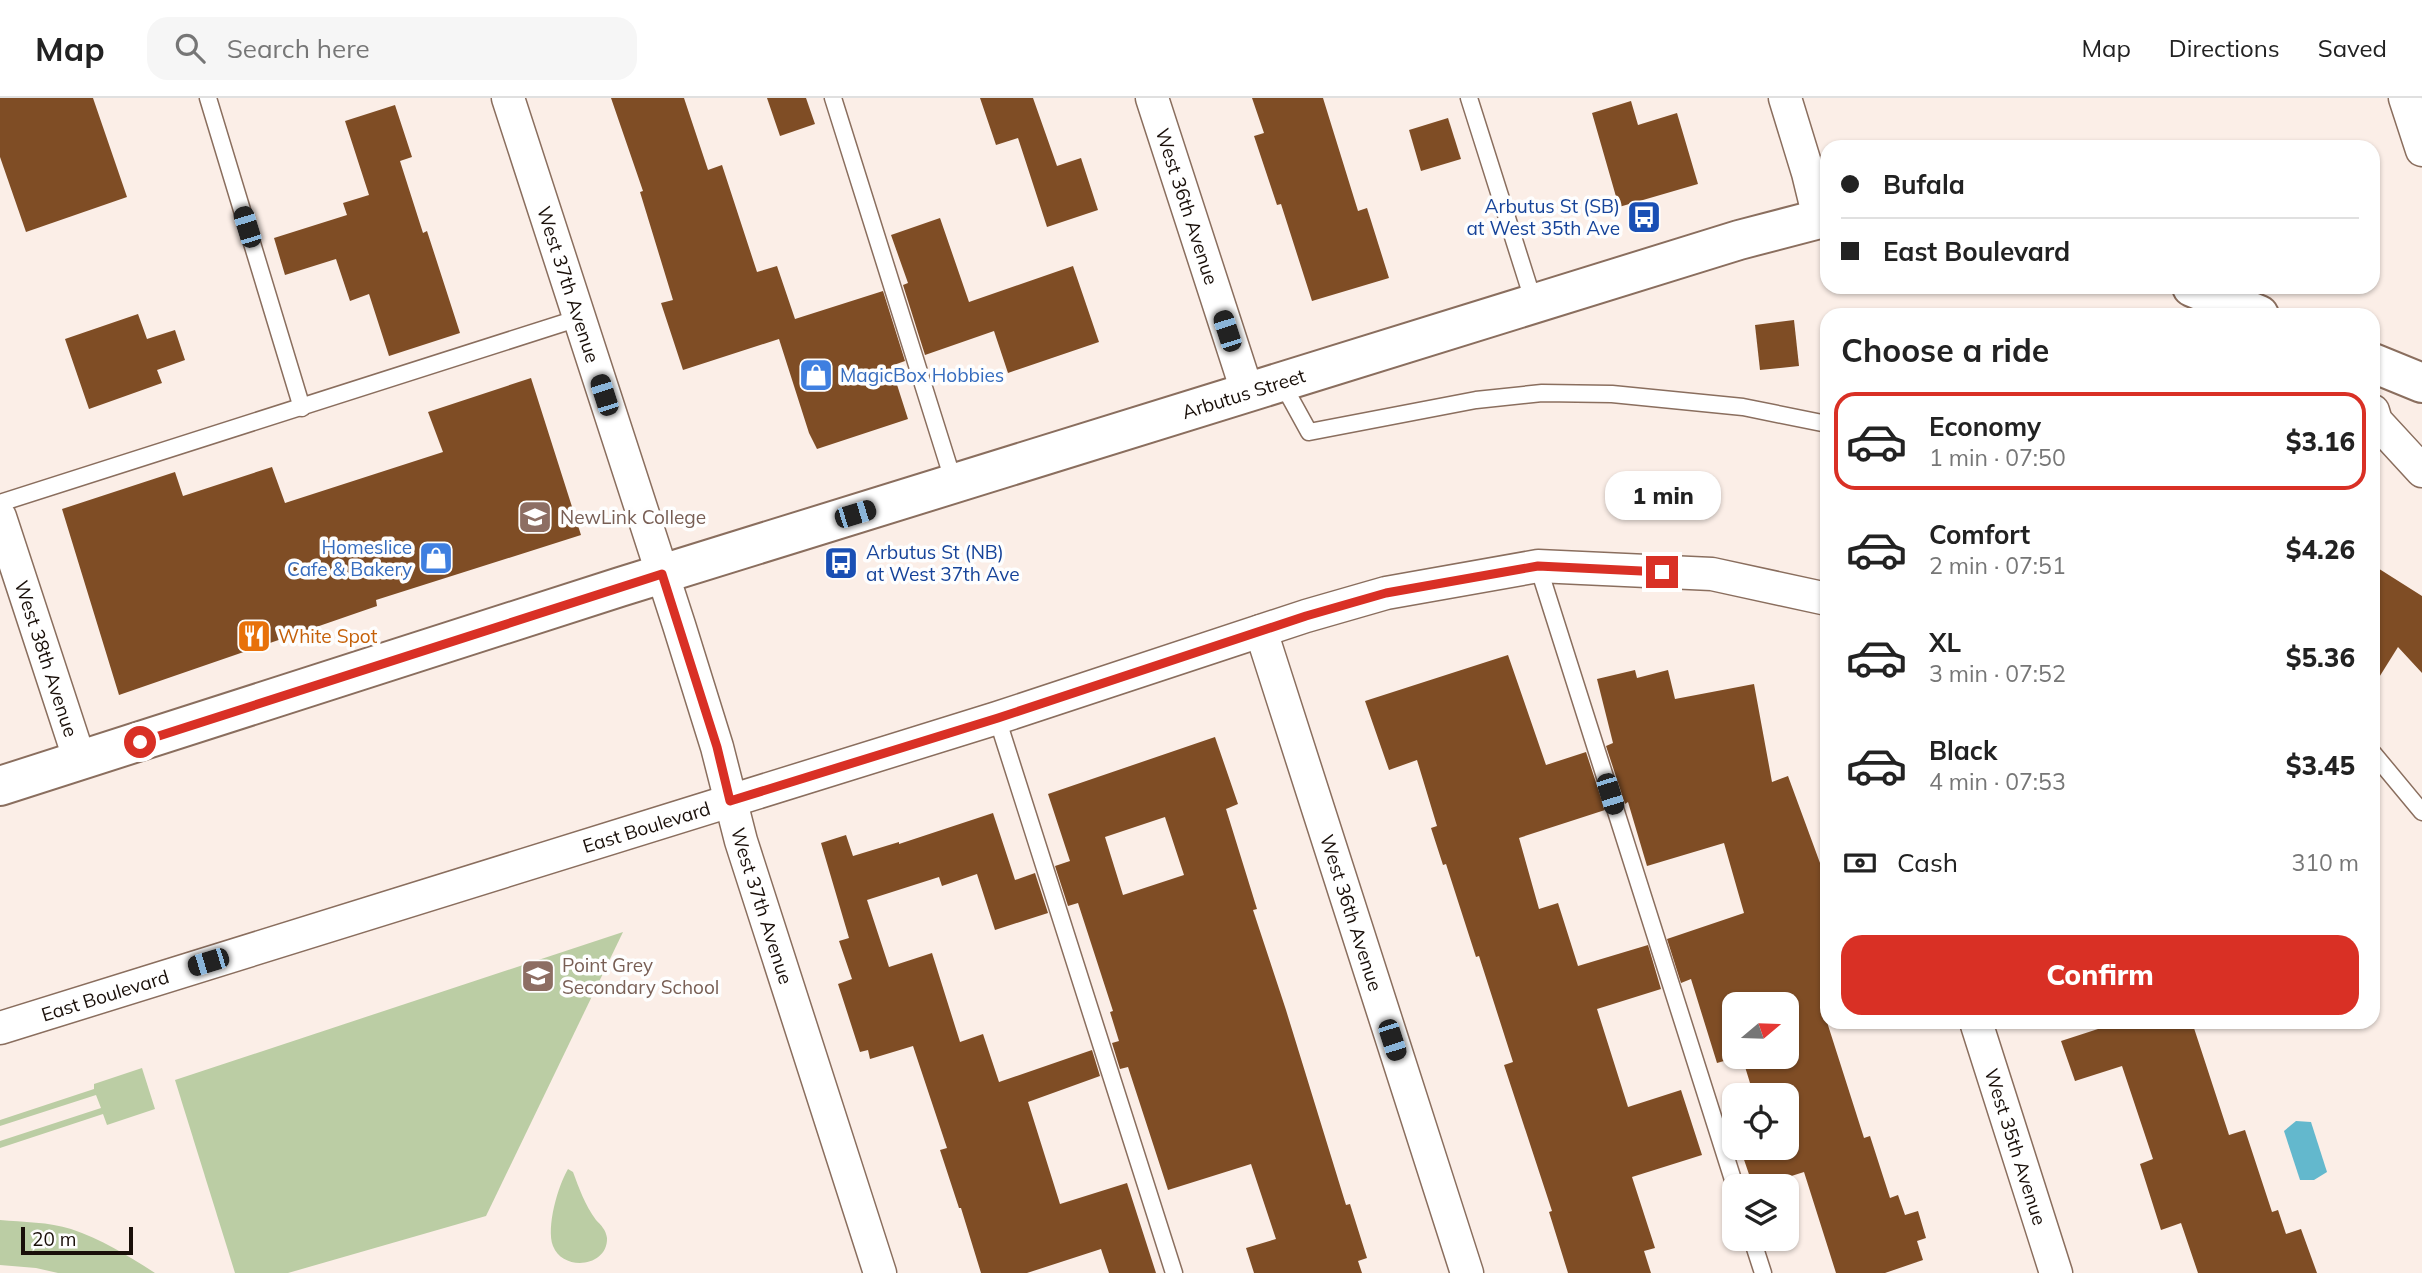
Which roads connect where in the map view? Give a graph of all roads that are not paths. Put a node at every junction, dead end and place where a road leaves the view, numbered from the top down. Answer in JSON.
{"nodes":[{"id":1,"x":208,"y":98,"type":"edge"},
{"id":2,"x":508,"y":98,"type":"edge"},
{"id":3,"x":833,"y":98,"type":"edge"},
{"id":4,"x":1152,"y":98,"type":"edge"},
{"id":5,"x":1469,"y":98,"type":"edge"},
{"id":6,"x":1785,"y":98,"type":"edge"},
{"id":7,"x":2405,"y":98,"type":"edge"},
{"id":8,"x":2422,"y":150,"type":"edge"},
{"id":9,"x":1820,"y":208,"type":"edge"},
{"id":10,"x":1820,"y":218,"type":"edge"},
{"id":11,"x":2209,"y":294,"type":"edge"},
{"id":12,"x":1534,"y":303,"type":"junction"},
{"id":13,"x":2242,"y":308,"type":"edge"},
{"id":14,"x":579,"y":318,"type":"junction"},
{"id":15,"x":2380,"y":366,"type":"edge"},
{"id":16,"x":2422,"y":383,"type":"edge"},
{"id":17,"x":1265,"y":389,"type":"junction"},
{"id":18,"x":302,"y":408,"type":"junction"},
{"id":19,"x":1820,"y":423,"type":"edge"},
{"id":20,"x":2380,"y":425,"type":"edge"},
{"id":21,"x":2422,"y":471,"type":"edge"},
{"id":22,"x":954,"y":483,"type":"junction"},
{"id":23,"x":0,"y":503,"type":"edge"},
{"id":24,"x":0,"y":517,"type":"edge"},
{"id":25,"x":1538,"y":566,"type":"junction"},
{"id":26,"x":662,"y":574,"type":"junction"},
{"id":27,"x":1820,"y":597,"type":"edge"},
{"id":28,"x":1261,"y":631,"type":"junction"},
{"id":29,"x":998,"y":718,"type":"junction"},
{"id":30,"x":80,"y":761,"type":"junction"},
{"id":31,"x":2380,"y":762,"type":"edge"},
{"id":32,"x":0,"y":786,"type":"edge"},
{"id":33,"x":730,"y":801,"type":"junction"},
{"id":34,"x":2422,"y":812,"type":"edge"},
{"id":35,"x":0,"y":1028,"type":"edge"},
{"id":36,"x":1978,"y":1029,"type":"edge"},
{"id":37,"x":1731,"y":1174,"type":"edge"},
{"id":38,"x":1756,"y":1251,"type":"edge"},
{"id":39,"x":880,"y":1273,"type":"edge"},
{"id":40,"x":1174,"y":1273,"type":"edge"},
{"id":41,"x":1467,"y":1273,"type":"edge"},
{"id":42,"x":1763,"y":1273,"type":"edge"},
{"id":43,"x":2056,"y":1273,"type":"edge"}],
"edges":[{"from":1,"to":18,"type":"lane"},
{"from":2,"to":14,"type":"street","name":"West 37th Avenue"},
{"from":3,"to":22,"type":"lane"},
{"from":4,"to":17,"type":"street","name":"West 36th Avenue"},
{"from":5,"to":12,"type":"lane"},
{"from":6,"to":9,"type":"street"},
{"from":7,"to":8,"type":"street"},
{"from":10,"to":12,"type":"main road","name":"Arbutus Street"},
{"from":11,"to":13,"type":"main road"},
{"from":12,"to":17,"type":"main road","name":"Arbutus Street"},
{"from":14,"to":18,"type":"lane"},
{"from":14,"to":26,"type":"street","name":"West 37th Avenue"},
{"from":15,"to":16,"type":"main road"},
{"from":17,"to":19,"type":"lane"},
{"from":17,"to":22,"type":"main road","name":"Arbutus Street"},
{"from":18,"to":23,"type":"lane"},
{"from":20,"to":21,"type":"street"},
{"from":22,"to":26,"type":"main road","name":"Arbutus Street"},
{"from":24,"to":30,"type":"street","name":"West 38th Avenue"},
{"from":25,"to":27,"type":"street","name":"East Boulevard"},
{"from":25,"to":28,"type":"street","name":"East Boulevard"},
{"from":25,"to":37,"type":"lane"},
{"from":26,"to":30,"type":"main road","name":"Arbutus Street"},
{"from":26,"to":33,"type":"street","name":"West 37th Avenue"},
{"from":28,"to":29,"type":"street","name":"East Boulevard"},
{"from":28,"to":41,"type":"street","name":"West 36th Avenue"},
{"from":29,"to":33,"type":"street","name":"East Boulevard"},
{"from":29,"to":40,"type":"lane"},
{"from":30,"to":32,"type":"main road","name":"Arbutus Street"},
{"from":31,"to":34,"type":"lane"},
{"from":33,"to":35,"type":"street","name":"East Boulevard"},
{"from":33,"to":39,"type":"street","name":"West 37th Avenue"},
{"from":36,"to":43,"type":"street","name":"West 35th Avenue"},
{"from":38,"to":42,"type":"lane"}]}
